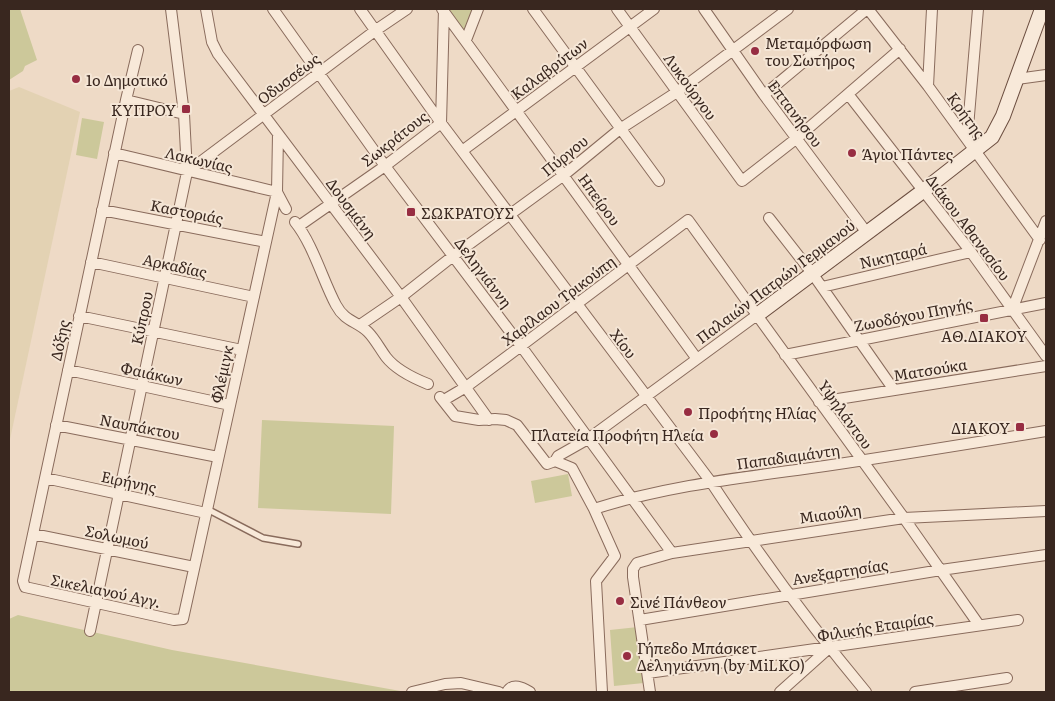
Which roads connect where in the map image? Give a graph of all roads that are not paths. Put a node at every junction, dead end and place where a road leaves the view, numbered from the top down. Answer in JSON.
{"nodes":[{"id":1,"x":171,"y":9,"type":"edge"},
{"id":2,"x":206,"y":9,"type":"edge"},
{"id":3,"x":273,"y":9,"type":"edge"},
{"id":4,"x":360,"y":9,"type":"edge"},
{"id":5,"x":408,"y":9,"type":"edge"},
{"id":6,"x":478,"y":9,"type":"edge"},
{"id":7,"x":533,"y":9,"type":"edge"},
{"id":8,"x":616,"y":9,"type":"edge"},
{"id":9,"x":654,"y":9,"type":"edge"},
{"id":10,"x":704,"y":9,"type":"edge"},
{"id":11,"x":788,"y":9,"type":"edge"},
{"id":12,"x":867,"y":9,"type":"edge"},
{"id":13,"x":932,"y":9,"type":"edge"},
{"id":14,"x":978,"y":9,"type":"edge"},
{"id":15,"x":1042,"y":9,"type":"edge"},
{"id":16,"x":444,"y":10,"type":"edge"},
{"id":17,"x":631,"y":28,"type":"junction"},
{"id":18,"x":376,"y":30,"type":"junction"},
{"id":19,"x":466,"y":40,"type":"junction"},
{"id":20,"x":900,"y":49,"type":"junction"},
{"id":21,"x":138,"y":50,"type":"dead end"},
{"id":22,"x":732,"y":51,"type":"junction"},
{"id":23,"x":575,"y":66,"type":"junction"},
{"id":24,"x":319,"y":74,"type":"junction"},
{"id":25,"x":1046,"y":75,"type":"edge"},
{"id":26,"x":1017,"y":79,"type":"junction"},
{"id":27,"x":928,"y":86,"type":"junction"},
{"id":28,"x":677,"y":92,"type":"junction"},
{"id":29,"x":848,"y":94,"type":"junction"},
{"id":30,"x":764,"y":95,"type":"junction"},
{"id":31,"x":126,"y":100,"type":"junction"},
{"id":32,"x":517,"y":111,"type":"junction"},
{"id":33,"x":184,"y":114,"type":"junction"},
{"id":34,"x":264,"y":115,"type":"junction"},
{"id":35,"x":440,"y":123,"type":"junction"},
{"id":36,"x":620,"y":129,"type":"junction"},
{"id":37,"x":278,"y":134,"type":"junction"},
{"id":38,"x":797,"y":138,"type":"junction"},
{"id":39,"x":971,"y":144,"type":"junction"},
{"id":40,"x":462,"y":151,"type":"junction"},
{"id":41,"x":114,"y":154,"type":"junction"},
{"id":42,"x":385,"y":166,"type":"junction"},
{"id":43,"x":187,"y":172,"type":"junction"},
{"id":44,"x":564,"y":175,"type":"junction"},
{"id":45,"x":659,"y":181,"type":"dead end"},
{"id":46,"x":276,"y":192,"type":"junction"},
{"id":47,"x":923,"y":192,"type":"junction"},
{"id":48,"x":331,"y":205,"type":"junction"},
{"id":49,"x":286,"y":209,"type":"dead end"},
{"id":50,"x":102,"y":210,"type":"junction"},
{"id":51,"x":510,"y":215,"type":"junction"},
{"id":52,"x":769,"y":218,"type":"dead end"},
{"id":53,"x":688,"y":220,"type":"joint"},
{"id":54,"x":1046,"y":221,"type":"edge"},
{"id":55,"x":176,"y":224,"type":"junction"},
{"id":56,"x":867,"y":233,"type":"junction"},
{"id":57,"x":1043,"y":240,"type":"edge"},
{"id":58,"x":266,"y":242,"type":"junction"},
{"id":59,"x":971,"y":252,"type":"junction"},
{"id":60,"x":453,"y":256,"type":"junction"},
{"id":61,"x":91,"y":262,"type":"junction"},
{"id":62,"x":630,"y":265,"type":"junction"},
{"id":63,"x":812,"y":273,"type":"junction"},
{"id":64,"x":165,"y":278,"type":"junction"},
{"id":65,"x":822,"y":287,"type":"junction"},
{"id":66,"x":254,"y":297,"type":"junction"},
{"id":67,"x":401,"y":297,"type":"junction"},
{"id":68,"x":1046,"y":303,"type":"edge"},
{"id":69,"x":577,"y":305,"type":"junction"},
{"id":70,"x":1012,"y":310,"type":"junction"},
{"id":71,"x":757,"y":315,"type":"junction"},
{"id":72,"x":79,"y":316,"type":"junction"},
{"id":73,"x":360,"y":325,"type":"junction"},
{"id":74,"x":153,"y":332,"type":"junction"},
{"id":75,"x":860,"y":340,"type":"junction"},
{"id":76,"x":521,"y":346,"type":"junction"},
{"id":77,"x":242,"y":350,"type":"junction"},
{"id":78,"x":785,"y":355,"type":"junction"},
{"id":79,"x":1046,"y":356,"type":"edge"},
{"id":80,"x":697,"y":359,"type":"junction"},
{"id":81,"x":1046,"y":366,"type":"edge"},
{"id":82,"x":68,"y":370,"type":"junction"},
{"id":83,"x":428,"y":384,"type":"dead end"},
{"id":84,"x":142,"y":386,"type":"junction"},
{"id":85,"x":466,"y":387,"type":"junction"},
{"id":86,"x":894,"y":390,"type":"junction"},
{"id":87,"x":645,"y":396,"type":"junction"},
{"id":88,"x":819,"y":402,"type":"junction"},
{"id":89,"x":230,"y":405,"type":"junction"},
{"id":90,"x":489,"y":420,"type":"junction"},
{"id":91,"x":56,"y":425,"type":"junction"},
{"id":92,"x":1046,"y":431,"type":"edge"},
{"id":93,"x":131,"y":439,"type":"junction"},
{"id":94,"x":588,"y":439,"type":"junction"},
{"id":95,"x":218,"y":457,"type":"junction"},
{"id":96,"x":555,"y":461,"type":"junction"},
{"id":97,"x":861,"y":461,"type":"junction"},
{"id":98,"x":45,"y":478,"type":"junction"},
{"id":99,"x":711,"y":482,"type":"junction"},
{"id":100,"x":119,"y":494,"type":"junction"},
{"id":101,"x":632,"y":496,"type":"junction"},
{"id":102,"x":594,"y":508,"type":"junction"},
{"id":103,"x":207,"y":511,"type":"junction"},
{"id":104,"x":1046,"y":511,"type":"edge"},
{"id":105,"x":904,"y":518,"type":"junction"},
{"id":106,"x":33,"y":534,"type":"junction"},
{"id":107,"x":749,"y":540,"type":"junction"},
{"id":108,"x":298,"y":544,"type":"dead end"},
{"id":109,"x":107,"y":549,"type":"junction"},
{"id":110,"x":672,"y":553,"type":"junction"},
{"id":111,"x":1046,"y":555,"type":"edge"},
{"id":112,"x":194,"y":567,"type":"junction"},
{"id":113,"x":941,"y":570,"type":"junction"},
{"id":114,"x":23,"y":585,"type":"joint"},
{"id":115,"x":788,"y":594,"type":"junction"},
{"id":116,"x":96,"y":603,"type":"junction"},
{"id":117,"x":183,"y":619,"type":"joint"},
{"id":118,"x":640,"y":620,"type":"junction"},
{"id":119,"x":1018,"y":620,"type":"dead end"},
{"id":120,"x":979,"y":624,"type":"junction"},
{"id":121,"x":90,"y":631,"type":"dead end"},
{"id":122,"x":829,"y":648,"type":"junction"},
{"id":123,"x":648,"y":673,"type":"junction"},
{"id":124,"x":1007,"y":678,"type":"dead end"},
{"id":125,"x":412,"y":692,"type":"edge"},
{"id":126,"x":498,"y":692,"type":"edge"},
{"id":127,"x":508,"y":692,"type":"edge"},
{"id":128,"x":530,"y":692,"type":"edge"},
{"id":129,"x":602,"y":692,"type":"edge"},
{"id":130,"x":650,"y":692,"type":"edge"},
{"id":131,"x":780,"y":692,"type":"edge"},
{"id":132,"x":866,"y":692,"type":"edge"},
{"id":133,"x":915,"y":692,"type":"edge"}],
"edges":[{"from":1,"to":33,"type":"street","name":"Κύπρου"},
{"from":2,"to":34,"type":"street","name":"Δουσμάνη"},
{"from":3,"to":24,"type":"street","name":"Δεληγιάννη"},
{"from":4,"to":18,"type":"street","name":"Χίου"},
{"from":5,"to":18,"type":"street","name":"Οδυσσέως"},
{"from":6,"to":19,"type":"street"},
{"from":7,"to":23,"type":"street"},
{"from":8,"to":17,"type":"street","name":"Λυκούργου"},
{"from":9,"to":17,"type":"street","name":"Καλαβρύτων"},
{"from":10,"to":22,"type":"street","name":"Επτανήσου"},
{"from":11,"to":22,"type":"street","name":"Πύργου"},
{"from":12,"to":20,"type":"street","name":"Κρήτης"},
{"from":12,"to":30,"type":"street"},
{"from":13,"to":27,"type":"street"},
{"from":14,"to":39,"type":"street"},
{"from":15,"to":26,"type":"street","name":"Παλαιών Πατρών Γερμανού"},
{"from":16,"to":19,"type":"street","name":"Ηπείρου"},
{"from":16,"to":35,"type":"street","name":"Σωκράτους"},
{"from":17,"to":23,"type":"street","name":"Καλαβρύτων"},
{"from":17,"to":28,"type":"street","name":"Λυκούργου"},
{"from":18,"to":24,"type":"street","name":"Οδυσσέως"},
{"from":18,"to":35,"type":"street","name":"Χίου"},
{"from":19,"to":32,"type":"street","name":"Ηπείρου"},
{"from":20,"to":27,"type":"street","name":"Κρήτης"},
{"from":20,"to":29,"type":"street"},
{"from":21,"to":31,"type":"street","name":"Δόξης"},
{"from":22,"to":28,"type":"street","name":"Πύργου"},
{"from":22,"to":30,"type":"street","name":"Επτανήσου"},
{"from":23,"to":32,"type":"street","name":"Καλαβρύτων"},
{"from":23,"to":36,"type":"street"},
{"from":24,"to":34,"type":"street","name":"Οδυσσέως"},
{"from":24,"to":42,"type":"street","name":"Δεληγιάννη"},
{"from":25,"to":26,"type":"street"},
{"from":26,"to":39,"type":"street","name":"Παλαιών Πατρών Γερμανού"},
{"from":27,"to":39,"type":"street","name":"Κρήτης"},
{"from":28,"to":36,"type":"street","name":"Πύργου"},
{"from":28,"to":38,"type":"street","name":"Λυκούργου"},
{"from":29,"to":38,"type":"street"},
{"from":29,"to":47,"type":"street","name":"Διάκου Αθανασίου"},
{"from":30,"to":38,"type":"street","name":"Επτανήσου"},
{"from":31,"to":33,"type":"street"},
{"from":31,"to":41,"type":"street","name":"Δόξης"},
{"from":32,"to":40,"type":"street","name":"Καλαβρύτων"},
{"from":32,"to":44,"type":"street","name":"Ηπείρου"},
{"from":33,"to":43,"type":"street","name":"Κύπρου"},
{"from":34,"to":37,"type":"street","name":"Δουσμάνη"},
{"from":34,"to":43,"type":"street","name":"Οδυσσέως"},
{"from":35,"to":40,"type":"street","name":"Χίου"},
{"from":35,"to":42,"type":"street","name":"Σωκράτους"},
{"from":36,"to":44,"type":"street","name":"Πύργου"},
{"from":36,"to":45,"type":"street"},
{"from":37,"to":46,"type":"street","name":"Φλέμιγκ"},
{"from":37,"to":48,"type":"street","name":"Δουσμάνη"},
{"from":38,"to":56,"type":"street","name":"Επτανήσου"},
{"from":39,"to":47,"type":"street","name":"Παλαιών Πατρών Γερμανού"},
{"from":39,"to":57,"type":"street","name":"Κρήτης"},
{"from":40,"to":51,"type":"street","name":"Χίου"},
{"from":41,"to":43,"type":"street","name":"Λακωνίας"},
{"from":41,"to":50,"type":"street","name":"Δόξης"},
{"from":42,"to":48,"type":"street","name":"Σωκράτους"},
{"from":42,"to":60,"type":"street","name":"Δεληγιάννη"},
{"from":43,"to":46,"type":"street","name":"Λακωνίας"},
{"from":43,"to":55,"type":"street","name":"Κύπρου"},
{"from":44,"to":51,"type":"street","name":"Πύργου"},
{"from":44,"to":62,"type":"street","name":"Ηπείρου"},
{"from":46,"to":49,"type":"street"},
{"from":46,"to":58,"type":"street","name":"Φλέμιγκ"},
{"from":47,"to":56,"type":"street","name":"Παλαιών Πατρών Γερμανού"},
{"from":47,"to":59,"type":"street","name":"Διάκου Αθανασίου"},
{"from":48,"to":67,"type":"street","name":"Δουσμάνη"},
{"from":48,"to":73,"type":"street","name":"Σωκράτους"},
{"from":50,"to":55,"type":"street","name":"Καστοριάς"},
{"from":50,"to":61,"type":"street","name":"Δόξης"},
{"from":51,"to":60,"type":"street","name":"Πύργου"},
{"from":51,"to":69,"type":"street","name":"Χίου"},
{"from":52,"to":63,"type":"street"},
{"from":53,"to":62,"type":"street","name":"Χαρίλαου Τρικούπη"},
{"from":53,"to":71,"type":"street","name":"Υψηλάντου"},
{"from":54,"to":57,"type":"street"},
{"from":55,"to":58,"type":"street","name":"Καστοριάς"},
{"from":55,"to":64,"type":"street","name":"Κύπρου"},
{"from":56,"to":63,"type":"street","name":"Παλαιών Πατρών Γερμανού"},
{"from":57,"to":70,"type":"street"},
{"from":58,"to":66,"type":"street","name":"Φλέμιγκ"},
{"from":59,"to":65,"type":"street","name":"Νικηταρά"},
{"from":59,"to":70,"type":"street","name":"Διάκου Αθανασίου"},
{"from":60,"to":67,"type":"street","name":"Πύργου"},
{"from":60,"to":76,"type":"street","name":"Δεληγιάννη"},
{"from":61,"to":64,"type":"street","name":"Αρκαδίας"},
{"from":61,"to":72,"type":"street","name":"Δόξης"},
{"from":62,"to":69,"type":"street","name":"Χαρίλαου Τρικούπη"},
{"from":62,"to":80,"type":"street","name":"Ηπείρου"},
{"from":63,"to":65,"type":"street"},
{"from":63,"to":71,"type":"street","name":"Παλαιών Πατρών Γερμανού"},
{"from":64,"to":66,"type":"street","name":"Αρκαδίας"},
{"from":64,"to":74,"type":"street","name":"Κύπρου"},
{"from":65,"to":75,"type":"street"},
{"from":66,"to":77,"type":"street","name":"Φλέμιγκ"},
{"from":67,"to":73,"type":"street","name":"Πύργου"},
{"from":67,"to":85,"type":"street","name":"Δουσμάνη"},
{"from":68,"to":70,"type":"street","name":"Ζωοδόχου Πηγής"},
{"from":69,"to":76,"type":"street","name":"Χαρίλαου Τρικούπη"},
{"from":69,"to":87,"type":"street","name":"Χίου"},
{"from":70,"to":75,"type":"street","name":"Ζωοδόχου Πηγής"},
{"from":70,"to":79,"type":"street","name":"Διάκου Αθανασίου"},
{"from":71,"to":78,"type":"street","name":"Υψηλάντου"},
{"from":71,"to":80,"type":"street","name":"Παλαιών Πατρών Γερμανού"},
{"from":72,"to":74,"type":"street"},
{"from":72,"to":82,"type":"street","name":"Δόξης"},
{"from":73,"to":83,"type":"street"},
{"from":74,"to":77,"type":"street"},
{"from":74,"to":84,"type":"street","name":"Κύπρου"},
{"from":75,"to":78,"type":"street","name":"Ζωοδόχου Πηγής"},
{"from":75,"to":86,"type":"street"},
{"from":76,"to":85,"type":"street","name":"Χαρίλαου Τρικούπη"},
{"from":76,"to":94,"type":"street","name":"Δεληγιάννη"},
{"from":77,"to":89,"type":"street","name":"Φλέμιγκ"},
{"from":78,"to":88,"type":"street","name":"Υψηλάντου"},
{"from":80,"to":87,"type":"street","name":"Παλαιών Πατρών Γερμανού"},
{"from":81,"to":86,"type":"street","name":"Ματσούκα"},
{"from":82,"to":84,"type":"street","name":"Φαιάκων"},
{"from":82,"to":91,"type":"street","name":"Δόξης"},
{"from":84,"to":89,"type":"street","name":"Φαιάκων"},
{"from":84,"to":93,"type":"street","name":"Κύπρου"},
{"from":85,"to":90,"type":"street","name":"Δουσμάνη"},
{"from":85,"to":90,"type":"street","name":"Χαρίλαου Τρικούπη"},
{"from":86,"to":88,"type":"street","name":"Ματσούκα"},
{"from":87,"to":94,"type":"street","name":"Παλαιών Πατρών Γερμανού"},
{"from":87,"to":99,"type":"street","name":"Χίου"},
{"from":88,"to":97,"type":"street","name":"Υψηλάντου"},
{"from":89,"to":95,"type":"street","name":"Φλέμιγκ"},
{"from":90,"to":96,"type":"street"},
{"from":91,"to":93,"type":"street","name":"Ναυπάκτου"},
{"from":91,"to":98,"type":"street","name":"Δόξης"},
{"from":92,"to":97,"type":"street","name":"Παπαδιαμάντη"},
{"from":93,"to":95,"type":"street","name":"Ναυπάκτου"},
{"from":93,"to":100,"type":"street","name":"Κύπρου"},
{"from":94,"to":96,"type":"street","name":"Παλαιών Πατρών Γερμανού"},
{"from":94,"to":101,"type":"street","name":"Δεληγιάννη"},
{"from":95,"to":103,"type":"street","name":"Φλέμιγκ"},
{"from":96,"to":102,"type":"street"},
{"from":97,"to":99,"type":"street","name":"Παπαδιαμάντη"},
{"from":97,"to":105,"type":"street","name":"Υψηλάντου"},
{"from":98,"to":100,"type":"street","name":"Ειρήνης"},
{"from":98,"to":106,"type":"street","name":"Δόξης"},
{"from":99,"to":101,"type":"street","name":"Παπαδιαμάντη"},
{"from":99,"to":107,"type":"street","name":"Χίου"},
{"from":100,"to":103,"type":"street","name":"Ειρήνης"},
{"from":100,"to":109,"type":"street","name":"Κύπρου"},
{"from":101,"to":102,"type":"street","name":"Παπαδιαμάντη"},
{"from":101,"to":110,"type":"street","name":"Δεληγιάννη"},
{"from":102,"to":129,"type":"street"},
{"from":103,"to":108,"type":"lane"},
{"from":103,"to":112,"type":"street","name":"Φλέμιγκ"},
{"from":104,"to":105,"type":"street","name":"Μιαούλη"},
{"from":105,"to":107,"type":"street","name":"Μιαούλη"},
{"from":105,"to":113,"type":"street","name":"Υψηλάντου"},
{"from":106,"to":109,"type":"street","name":"Σολωμού"},
{"from":106,"to":114,"type":"street","name":"Δόξης"},
{"from":107,"to":110,"type":"street","name":"Μιαούλη"},
{"from":107,"to":115,"type":"street","name":"Χίου"},
{"from":109,"to":112,"type":"street","name":"Σολωμού"},
{"from":109,"to":116,"type":"street","name":"Κύπρου"},
{"from":110,"to":118,"type":"street","name":"Μιαούλη"},
{"from":111,"to":113,"type":"street","name":"Ανεξαρτησίας"},
{"from":112,"to":117,"type":"street","name":"Φλέμιγκ"},
{"from":113,"to":115,"type":"street","name":"Ανεξαρτησίας"},
{"from":113,"to":120,"type":"street","name":"Υψηλάντου"},
{"from":114,"to":116,"type":"street","name":"Σικελιανού Αγγ."},
{"from":115,"to":118,"type":"street","name":"Ανεξαρτησίας"},
{"from":115,"to":122,"type":"street","name":"Χίου"},
{"from":116,"to":117,"type":"street","name":"Σικελιανού Αγγ."},
{"from":116,"to":121,"type":"street","name":"Κύπρου"},
{"from":118,"to":123,"type":"street"},
{"from":119,"to":120,"type":"street","name":"Φιλικής Εταιρίας"},
{"from":120,"to":122,"type":"street","name":"Φιλικής Εταιρίας"},
{"from":122,"to":123,"type":"street","name":"Φιλικής Εταιρίας"},
{"from":122,"to":131,"type":"street"},
{"from":122,"to":132,"type":"street","name":"Χίου"},
{"from":123,"to":130,"type":"street"},
{"from":124,"to":133,"type":"street"},
{"from":125,"to":126,"type":"street"},
{"from":127,"to":128,"type":"street"}]}
